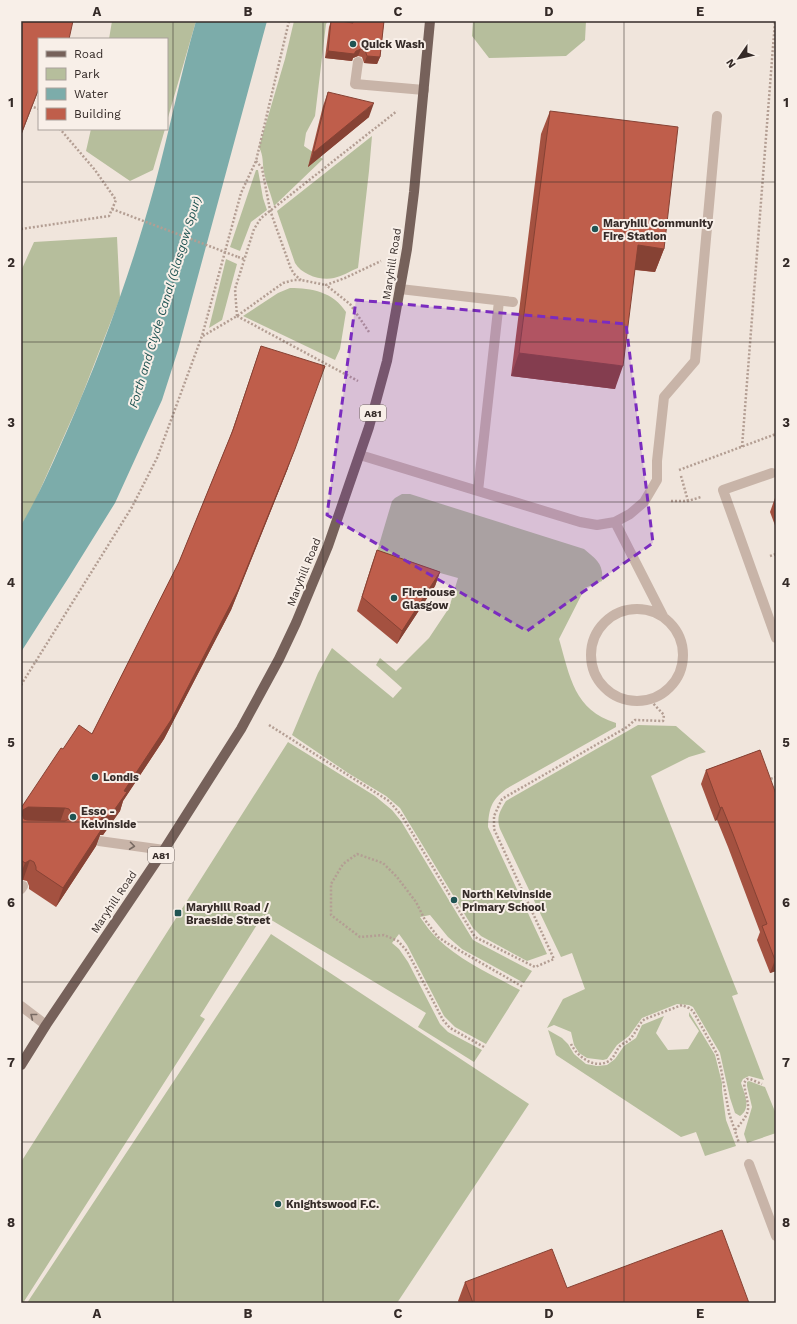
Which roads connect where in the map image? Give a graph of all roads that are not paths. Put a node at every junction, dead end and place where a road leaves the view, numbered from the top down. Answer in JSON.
{"nodes":[{"id":1,"x":430,"y":21,"type":"edge"},
{"id":2,"x":358,"y":62,"type":"dead end"},
{"id":3,"x":424,"y":90,"type":"junction"},
{"id":4,"x":717,"y":116,"type":"dead end"},
{"id":5,"x":400,"y":289,"type":"junction"},
{"id":6,"x":499,"y":301,"type":"junction"},
{"id":7,"x":513,"y":302,"type":"dead end"},
{"id":8,"x":360,"y":455,"type":"junction"},
{"id":9,"x":772,"y":473,"type":"dead end"},
{"id":10,"x":478,"y":491,"type":"junction"},
{"id":11,"x":615,"y":522,"type":"junction"},
{"id":12,"x":663,"y":616,"type":"junction"},
{"id":13,"x":776,"y":638,"type":"edge"},
{"id":14,"x":99,"y":842,"type":"edge"},
{"id":15,"x":164,"y":850,"type":"junction"},
{"id":16,"x":21,"y":1006,"type":"edge"},
{"id":17,"x":46,"y":1026,"type":"junction"},
{"id":18,"x":21,"y":1065,"type":"edge"},
{"id":19,"x":749,"y":1164,"type":"dead end"},
{"id":20,"x":776,"y":1236,"type":"edge"}],
"edges":[{"from":1,"to":3,"type":"main road","name":"Maryhill Road","number":"A81"},
{"from":2,"to":3,"type":"street"},
{"from":3,"to":5,"type":"main road","name":"Maryhill Road","number":"A81"},
{"from":4,"to":11,"type":"street"},
{"from":5,"to":6,"type":"street"},
{"from":5,"to":8,"type":"main road","name":"Maryhill Road","number":"A81"},
{"from":6,"to":7,"type":"street"},
{"from":6,"to":10,"type":"street"},
{"from":8,"to":10,"type":"street"},
{"from":8,"to":15,"type":"main road","name":"Maryhill Road","number":"A81"},
{"from":9,"to":13,"type":"street"},
{"from":10,"to":11,"type":"street"},
{"from":11,"to":12,"type":"street"},
{"from":12,"to":12,"type":"street"},
{"from":14,"to":15,"type":"street","one_way":true},
{"from":15,"to":17,"type":"main road","name":"Maryhill Road","number":"A81"},
{"from":17,"to":16,"type":"street","one_way":true},
{"from":17,"to":18,"type":"main road","name":"Maryhill Road","number":"A81"},
{"from":19,"to":20,"type":"street"}]}
